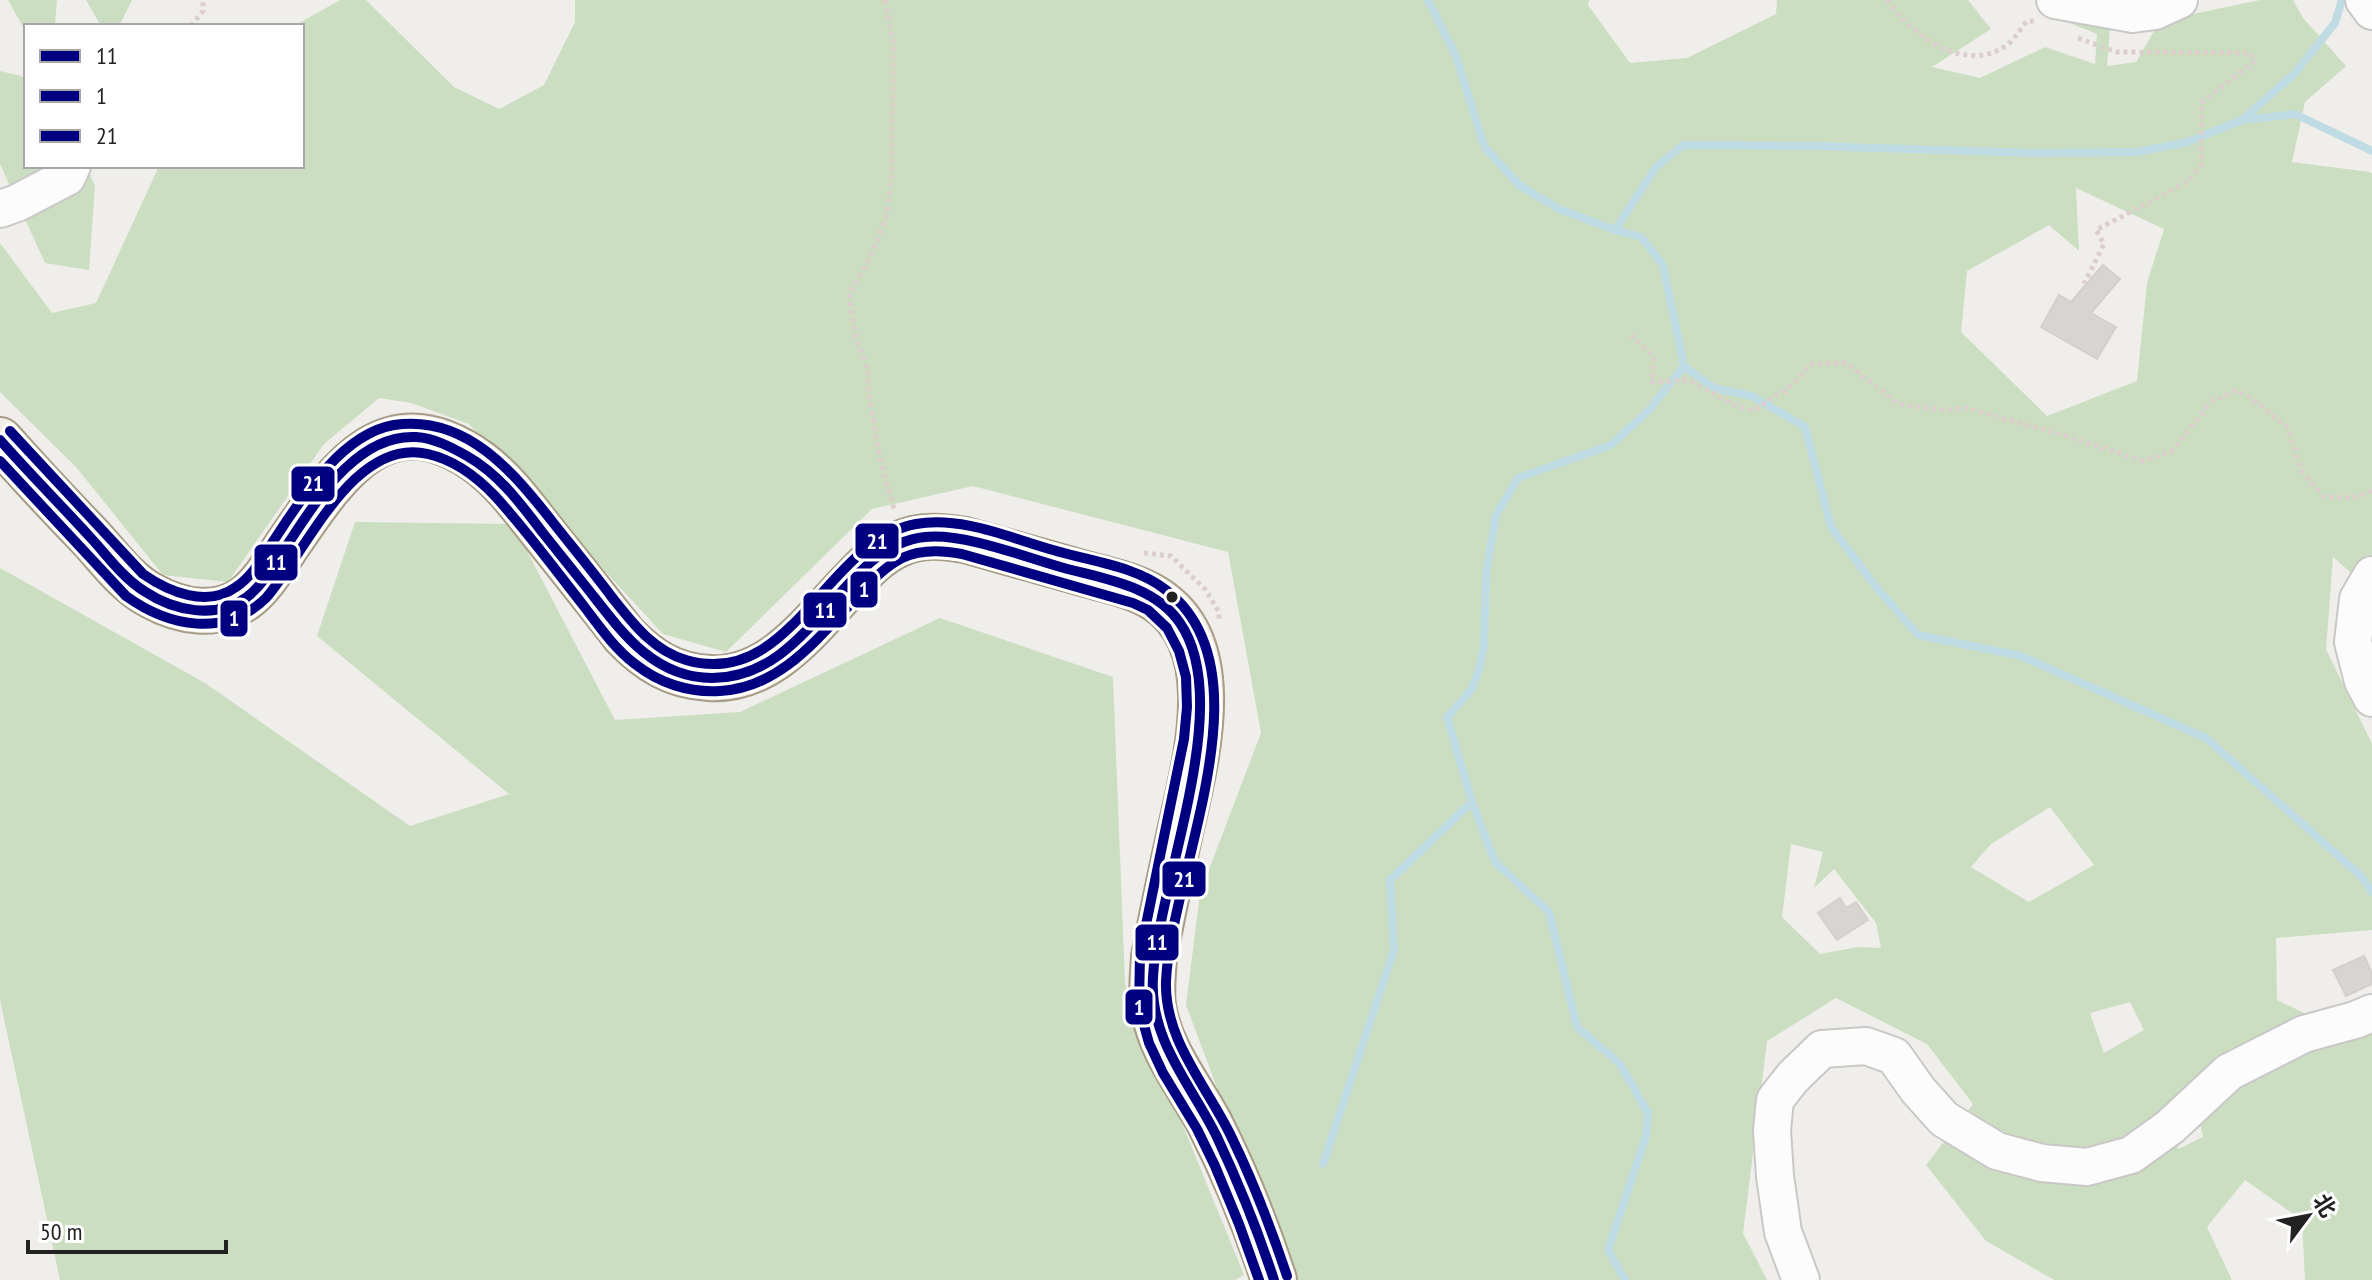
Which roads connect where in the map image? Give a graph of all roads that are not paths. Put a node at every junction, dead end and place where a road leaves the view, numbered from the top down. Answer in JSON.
{"nodes":[{"id":1,"x":2179,"y":0,"type":"edge"},
{"id":2,"x":2364,"y":0,"type":"edge"},
{"id":3,"x":2372,"y":11,"type":"edge"},
{"id":4,"x":2052,"y":17,"type":"edge"},
{"id":5,"x":71,"y":168,"type":"edge"},
{"id":6,"x":0,"y":209,"type":"edge"},
{"id":7,"x":0,"y":440,"type":"edge"},
{"id":8,"x":2372,"y":575,"type":"edge"},
{"id":9,"x":2372,"y":698,"type":"edge"},
{"id":10,"x":2372,"y":1013,"type":"edge"},
{"id":11,"x":1274,"y":1280,"type":"edge"},
{"id":12,"x":1801,"y":1280,"type":"edge"}],
"edges":[{"from":1,"to":4,"type":"lane"},
{"from":2,"to":3,"type":"lane"},
{"from":5,"to":6,"type":"lane"},
{"from":7,"to":11,"type":"main road"},
{"from":8,"to":9,"type":"lane"},
{"from":10,"to":12,"type":"lane"}]}
